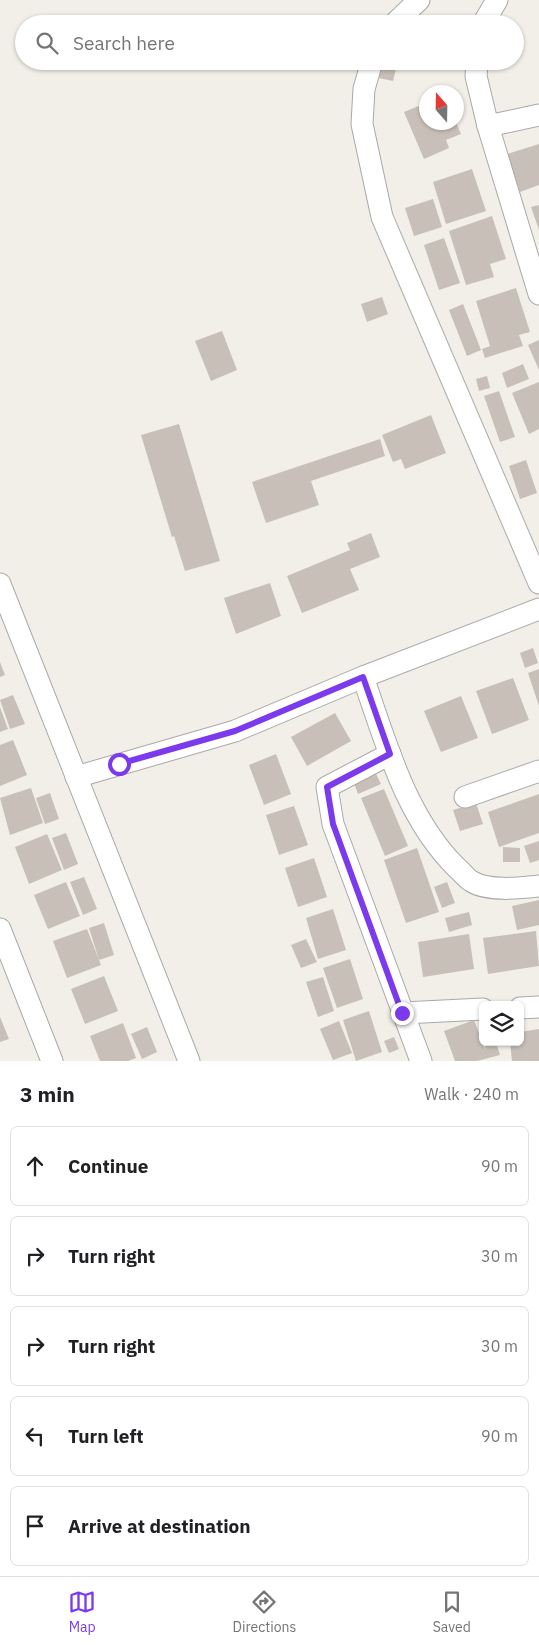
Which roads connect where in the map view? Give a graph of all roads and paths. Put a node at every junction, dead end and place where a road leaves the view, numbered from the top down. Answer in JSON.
{"nodes":[{"id":1,"x":420,"y":0,"type":"edge"},
{"id":2,"x":497,"y":0,"type":"edge"},
{"id":3,"x":404,"y":15,"type":"edge"},
{"id":4,"x":488,"y":15,"type":"edge"},
{"id":5,"x":369,"y":70,"type":"edge"},
{"id":6,"x":476,"y":70,"type":"edge"},
{"id":7,"x":539,"y":115,"type":"edge"},
{"id":8,"x":488,"y":126,"type":"junction"},
{"id":9,"x":535,"y":274,"type":"edge"},
{"id":10,"x":539,"y":294,"type":"edge"},
{"id":11,"x":539,"y":583,"type":"edge"},
{"id":12,"x":0,"y":584,"type":"edge"},
{"id":13,"x":539,"y":609,"type":"edge"},
{"id":14,"x":363,"y":677,"type":"junction"},
{"id":15,"x":390,"y":754,"type":"junction"},
{"id":16,"x":539,"y":771,"type":"edge"},
{"id":17,"x":76,"y":777,"type":"junction"},
{"id":18,"x":465,"y":797,"type":"dead end"},
{"id":19,"x":539,"y":886,"type":"edge"},
{"id":20,"x":2,"y":939,"type":"edge"},
{"id":21,"x":539,"y":1007,"type":"edge"},
{"id":22,"x":524,"y":1008,"type":"edge"},
{"id":23,"x":479,"y":1009,"type":"edge"},
{"id":24,"x":402,"y":1013,"type":"junction"},
{"id":25,"x":52,"y":1061,"type":"edge"},
{"id":26,"x":189,"y":1061,"type":"edge"},
{"id":27,"x":421,"y":1061,"type":"edge"}],
"edges":[{"from":1,"to":3,"type":"street"},
{"from":2,"to":4,"type":"street"},
{"from":5,"to":11,"type":"street"},
{"from":6,"to":8,"type":"street"},
{"from":7,"to":8,"type":"street"},
{"from":8,"to":9,"type":"street"},
{"from":9,"to":10,"type":"street"},
{"from":12,"to":17,"type":"street"},
{"from":13,"to":14,"type":"street"},
{"from":14,"to":15,"type":"street"},
{"from":14,"to":17,"type":"street"},
{"from":15,"to":19,"type":"street"},
{"from":15,"to":24,"type":"street"},
{"from":16,"to":18,"type":"street"},
{"from":17,"to":26,"type":"street"},
{"from":20,"to":25,"type":"street"},
{"from":21,"to":22,"type":"street"},
{"from":23,"to":24,"type":"street"},
{"from":24,"to":27,"type":"street"}]}
